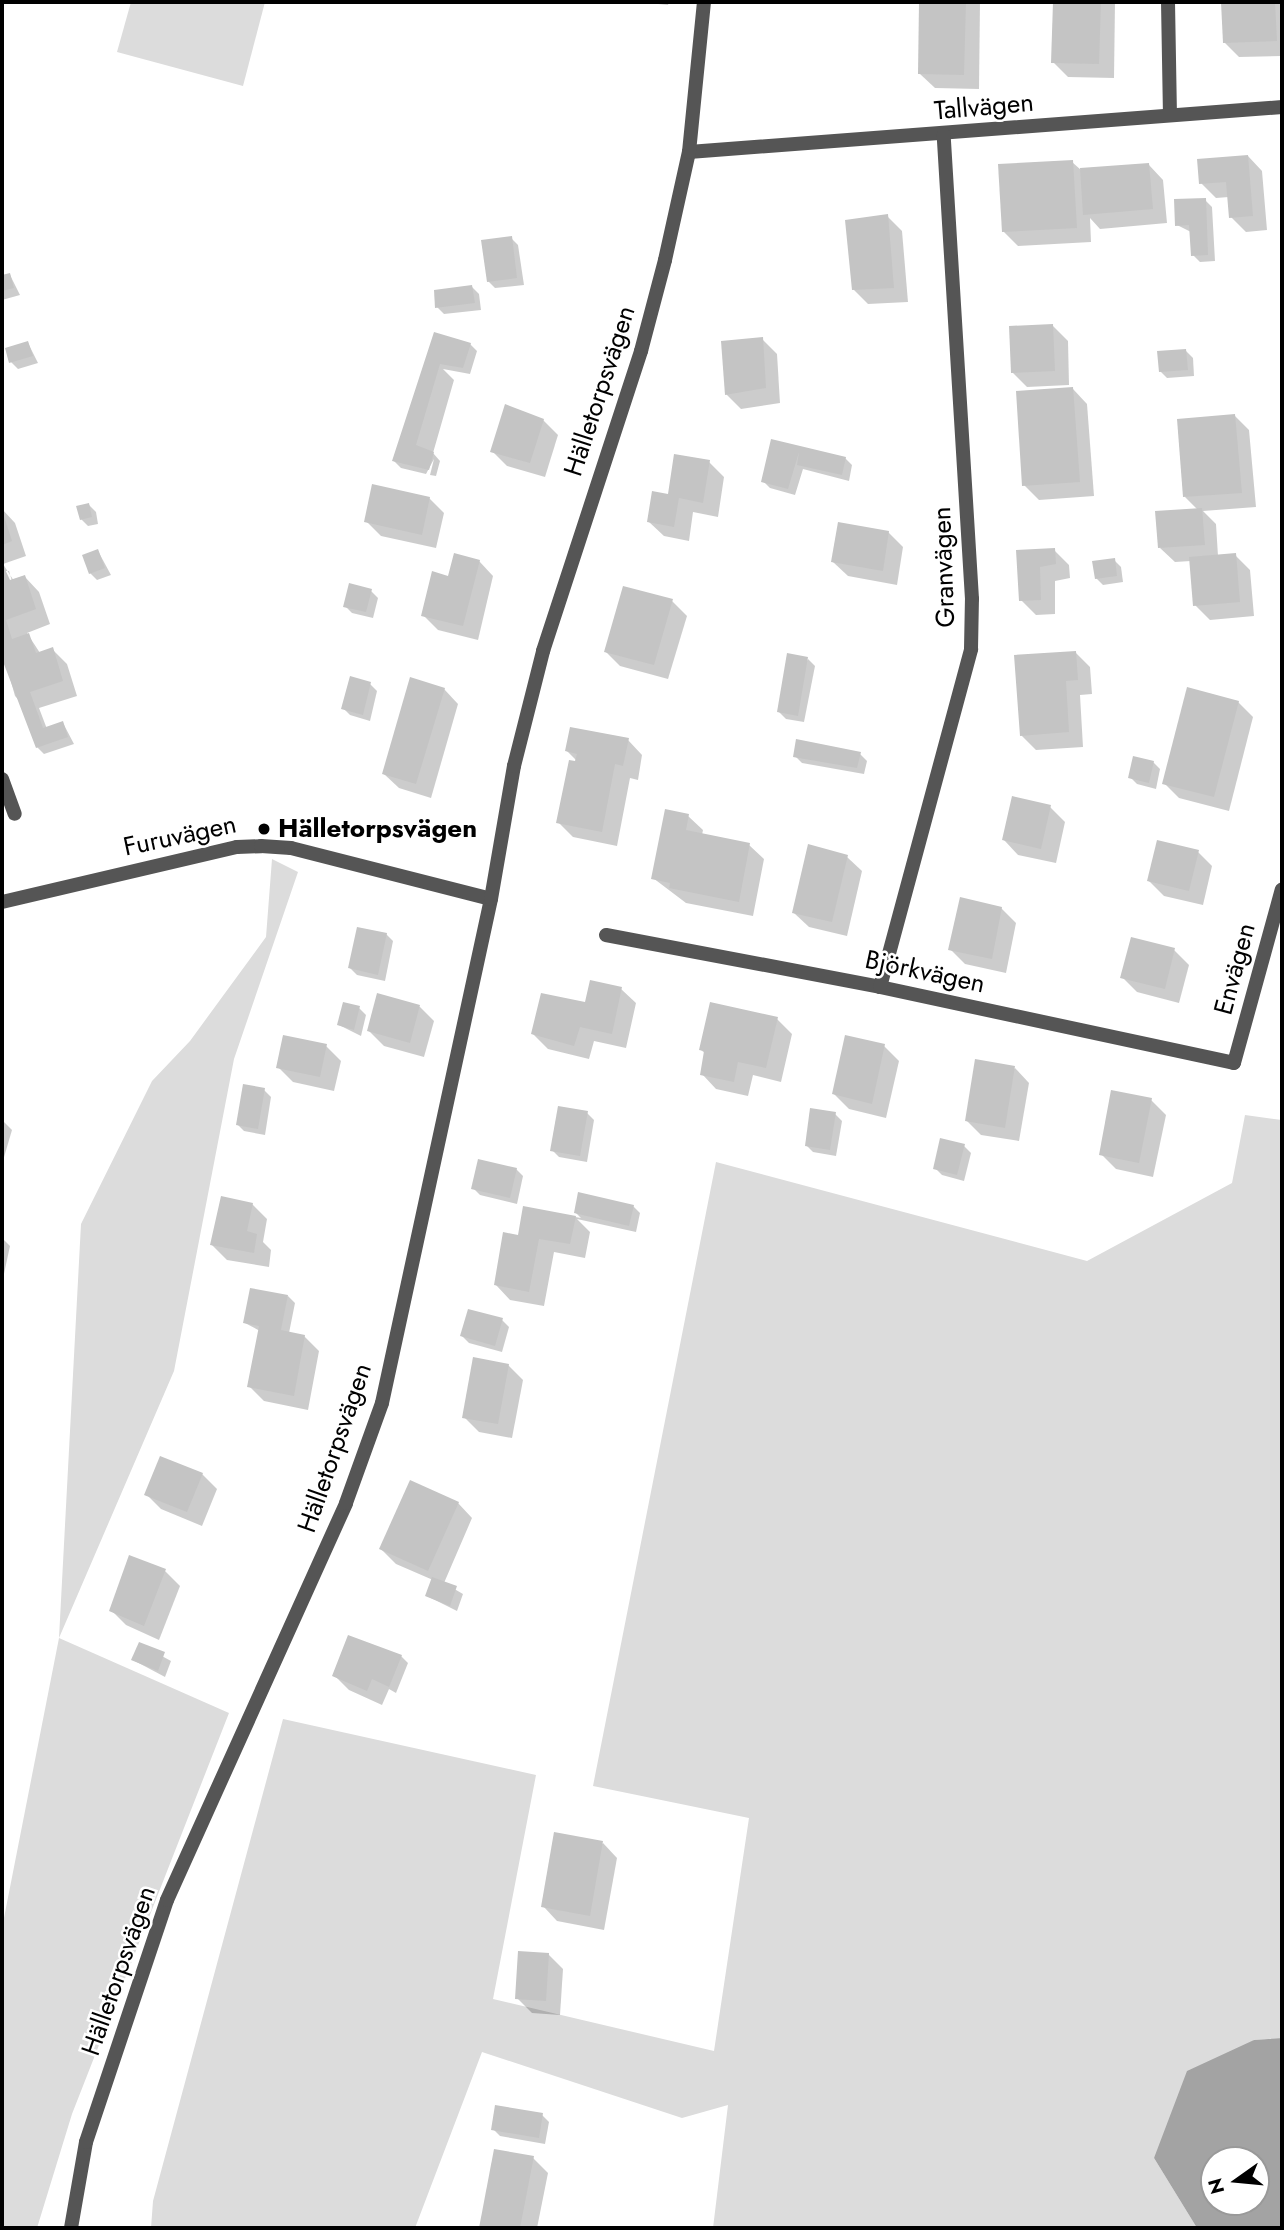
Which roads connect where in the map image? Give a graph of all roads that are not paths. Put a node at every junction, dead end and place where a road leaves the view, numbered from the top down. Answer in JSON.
{"nodes":[{"id":1,"x":704,"y":2,"type":"edge"},
{"id":2,"x":1168,"y":2,"type":"edge"},
{"id":3,"x":1282,"y":107,"type":"edge"},
{"id":4,"x":1170,"y":115,"type":"junction"},
{"id":5,"x":944,"y":135,"type":"junction"},
{"id":6,"x":689,"y":152,"type":"junction"},
{"id":7,"x":2,"y":779,"type":"edge"},
{"id":8,"x":15,"y":814,"type":"dead end"},
{"id":9,"x":1282,"y":889,"type":"edge"},
{"id":10,"x":491,"y":899,"type":"junction"},
{"id":11,"x":2,"y":902,"type":"edge"},
{"id":12,"x":606,"y":935,"type":"dead end"},
{"id":13,"x":880,"y":987,"type":"junction"},
{"id":14,"x":1234,"y":1063,"type":"joint"},
{"id":15,"x":71,"y":2228,"type":"edge"}],
"edges":[{"from":1,"to":6,"type":"street","name":"Hälletorpsvägen"},
{"from":2,"to":4,"type":"street"},
{"from":3,"to":4,"type":"street","name":"Tallvägen"},
{"from":4,"to":5,"type":"street","name":"Tallvägen"},
{"from":5,"to":6,"type":"street","name":"Tallvägen"},
{"from":5,"to":13,"type":"street","name":"Granvägen"},
{"from":6,"to":10,"type":"street","name":"Hälletorpsvägen"},
{"from":7,"to":8,"type":"street"},
{"from":9,"to":14,"type":"street","name":"Envägen"},
{"from":10,"to":11,"type":"street","name":"Furuvägen"},
{"from":10,"to":15,"type":"street","name":"Hälletorpsvägen"},
{"from":12,"to":13,"type":"street","name":"Björkvägen"},
{"from":13,"to":14,"type":"street","name":"Björkvägen"}]}
